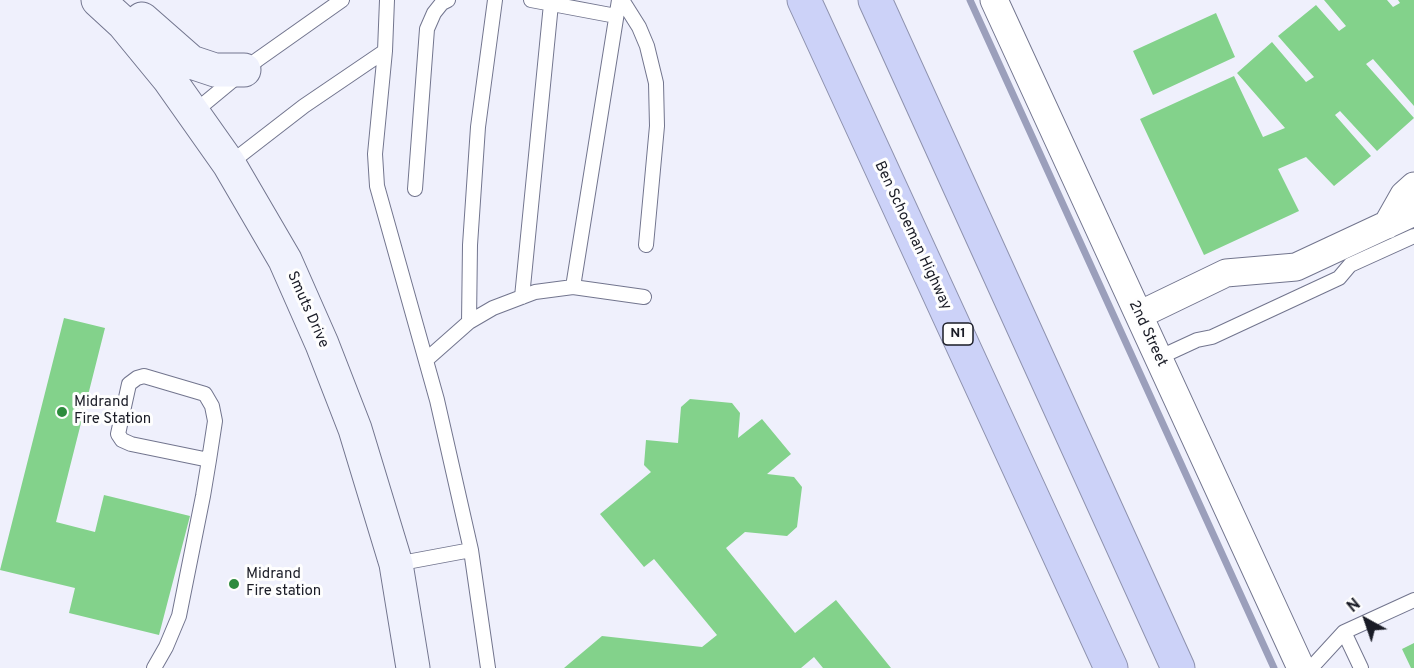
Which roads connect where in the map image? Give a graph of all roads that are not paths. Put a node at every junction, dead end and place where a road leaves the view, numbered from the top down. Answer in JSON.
{"nodes":[{"id":1,"x":98,"y":0,"type":"edge"},
{"id":2,"x":120,"y":0,"type":"edge"},
{"id":3,"x":342,"y":0,"type":"edge"},
{"id":4,"x":387,"y":0,"type":"edge"},
{"id":5,"x":448,"y":0,"type":"edge"},
{"id":6,"x":495,"y":0,"type":"edge"},
{"id":7,"x":531,"y":0,"type":"edge"},
{"id":8,"x":620,"y":0,"type":"edge"},
{"id":9,"x":804,"y":0,"type":"edge"},
{"id":10,"x":875,"y":0,"type":"edge"},
{"id":11,"x":994,"y":0,"type":"edge"},
{"id":12,"x":551,"y":4,"type":"junction"},
{"id":13,"x":616,"y":16,"type":"junction"},
{"id":14,"x":385,"y":51,"type":"junction"},
{"id":15,"x":244,"y":70,"type":"junction"},
{"id":16,"x":193,"y":113,"type":"junction"},
{"id":17,"x":229,"y":164,"type":"junction"},
{"id":18,"x":1414,"y":186,"type":"edge"},
{"id":19,"x":416,"y":189,"type":"dead end"},
{"id":20,"x":1414,"y":212,"type":"edge"},
{"id":21,"x":1387,"y":225,"type":"junction"},
{"id":22,"x":1414,"y":236,"type":"edge"},
{"id":23,"x":646,"y":245,"type":"dead end"},
{"id":24,"x":573,"y":287,"type":"junction"},
{"id":25,"x":522,"y":297,"type":"junction"},
{"id":26,"x":644,"y":297,"type":"dead end"},
{"id":27,"x":1139,"y":315,"type":"junction"},
{"id":28,"x":469,"y":322,"type":"junction"},
{"id":29,"x":1158,"y":358,"type":"junction"},
{"id":30,"x":426,"y":360,"type":"junction"},
{"id":31,"x":209,"y":460,"type":"junction"},
{"id":32,"x":471,"y":550,"type":"junction"},
{"id":33,"x":396,"y":564,"type":"junction"},
{"id":34,"x":1414,"y":600,"type":"edge"},
{"id":35,"x":1344,"y":632,"type":"junction"},
{"id":36,"x":154,"y":668,"type":"edge"},
{"id":37,"x":413,"y":668,"type":"edge"},
{"id":38,"x":488,"y":668,"type":"edge"},
{"id":39,"x":1111,"y":668,"type":"edge"},
{"id":40,"x":1178,"y":668,"type":"edge"},
{"id":41,"x":1301,"y":668,"type":"edge"},
{"id":42,"x":1311,"y":668,"type":"edge"},
{"id":43,"x":1361,"y":668,"type":"edge"}],
"edges":[{"from":1,"to":16,"type":"main road","name":"Smuts Drive"},
{"from":2,"to":15,"type":"main road"},
{"from":3,"to":15,"type":"lane"},
{"from":4,"to":14,"type":"lane"},
{"from":5,"to":19,"type":"lane"},
{"from":6,"to":28,"type":"lane"},
{"from":7,"to":12,"type":"lane"},
{"from":8,"to":13,"type":"lane"},
{"from":8,"to":23,"type":"lane"},
{"from":9,"to":39,"type":"highway","name":"Ben Schoeman Highway","number":"N1"},
{"from":10,"to":40,"type":"highway"},
{"from":11,"to":27,"type":"street","name":"2nd Street"},
{"from":12,"to":13,"type":"lane"},
{"from":12,"to":25,"type":"lane"},
{"from":13,"to":24,"type":"lane"},
{"from":14,"to":17,"type":"lane"},
{"from":14,"to":30,"type":"lane"},
{"from":15,"to":16,"type":"lane"},
{"from":16,"to":17,"type":"main road","name":"Smuts Drive"},
{"from":17,"to":33,"type":"main road","name":"Smuts Drive"},
{"from":18,"to":21,"type":"street"},
{"from":20,"to":21,"type":"street"},
{"from":21,"to":27,"type":"street"},
{"from":22,"to":29,"type":"lane"},
{"from":24,"to":25,"type":"lane"},
{"from":24,"to":26,"type":"lane"},
{"from":25,"to":28,"type":"lane"},
{"from":27,"to":29,"type":"street","name":"2nd Street"},
{"from":28,"to":30,"type":"lane"},
{"from":29,"to":41,"type":"street","name":"2nd Street"},
{"from":30,"to":32,"type":"lane"},
{"from":31,"to":31,"type":"lane"},
{"from":31,"to":36,"type":"lane"},
{"from":32,"to":33,"type":"lane"},
{"from":32,"to":38,"type":"lane"},
{"from":33,"to":37,"type":"main road","name":"Smuts Drive"},
{"from":34,"to":35,"type":"lane"},
{"from":35,"to":42,"type":"lane"},
{"from":35,"to":43,"type":"lane"}]}
